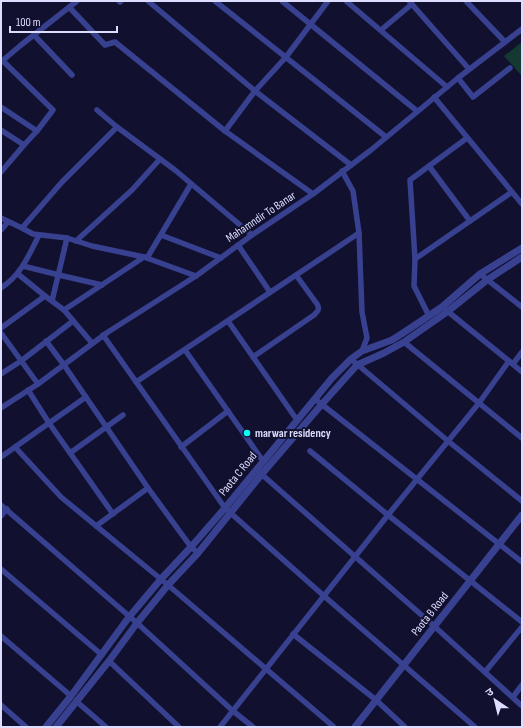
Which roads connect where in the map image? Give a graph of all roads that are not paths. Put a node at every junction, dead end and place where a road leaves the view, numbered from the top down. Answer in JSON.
{"nodes":[{"id":1,"x":77,"y":1,"type":"edge"},
{"id":2,"x":148,"y":1,"type":"edge"},
{"id":3,"x":215,"y":1,"type":"edge"},
{"id":4,"x":282,"y":1,"type":"edge"},
{"id":5,"x":328,"y":1,"type":"edge"},
{"id":6,"x":346,"y":1,"type":"edge"},
{"id":7,"x":466,"y":1,"type":"edge"},
{"id":8,"x":411,"y":2,"type":"edge"},
{"id":9,"x":69,"y":8,"type":"junction"},
{"id":10,"x":311,"y":24,"type":"junction"},
{"id":11,"x":522,"y":29,"type":"edge"},
{"id":12,"x":381,"y":30,"type":"junction"},
{"id":13,"x":34,"y":34,"type":"junction"},
{"id":14,"x":505,"y":42,"type":"junction"},
{"id":15,"x":286,"y":57,"type":"junction"},
{"id":16,"x":2,"y":61,"type":"edge"},
{"id":17,"x":510,"y":68,"type":"dead end"},
{"id":18,"x":469,"y":69,"type":"junction"},
{"id":19,"x":72,"y":74,"type":"dead end"},
{"id":20,"x":458,"y":78,"type":"junction"},
{"id":21,"x":447,"y":87,"type":"junction"},
{"id":22,"x":255,"y":91,"type":"junction"},
{"id":23,"x":434,"y":98,"type":"junction"},
{"id":24,"x":1,"y":107,"type":"edge"},
{"id":25,"x":97,"y":110,"type":"dead end"},
{"id":26,"x":417,"y":111,"type":"junction"},
{"id":27,"x":117,"y":127,"type":"junction"},
{"id":28,"x":1,"y":130,"type":"edge"},
{"id":29,"x":37,"y":131,"type":"junction"},
{"id":30,"x":225,"y":131,"type":"junction"},
{"id":31,"x":386,"y":137,"type":"junction"},
{"id":32,"x":467,"y":138,"type":"junction"},
{"id":33,"x":24,"y":145,"type":"junction"},
{"id":34,"x":160,"y":159,"type":"junction"},
{"id":35,"x":351,"y":165,"type":"junction"},
{"id":36,"x":429,"y":166,"type":"junction"},
{"id":37,"x":1,"y":171,"type":"edge"},
{"id":38,"x":342,"y":171,"type":"junction"},
{"id":39,"x":191,"y":184,"type":"junction"},
{"id":40,"x":512,"y":192,"type":"junction"},
{"id":41,"x":313,"y":194,"type":"junction"},
{"id":42,"x":522,"y":204,"type":"edge"},
{"id":43,"x":1,"y":218,"type":"edge"},
{"id":44,"x":470,"y":221,"type":"junction"},
{"id":45,"x":8,"y":222,"type":"junction"},
{"id":46,"x":22,"y":228,"type":"junction"},
{"id":47,"x":1,"y":230,"type":"edge"},
{"id":48,"x":358,"y":232,"type":"junction"},
{"id":49,"x":161,"y":234,"type":"junction"},
{"id":50,"x":39,"y":235,"type":"junction"},
{"id":51,"x":252,"y":235,"type":"junction"},
{"id":52,"x":68,"y":238,"type":"junction"},
{"id":53,"x":76,"y":241,"type":"junction"},
{"id":54,"x":238,"y":246,"type":"junction"},
{"id":55,"x":522,"y":248,"type":"edge"},
{"id":56,"x":145,"y":257,"type":"junction"},
{"id":57,"x":522,"y":257,"type":"edge"},
{"id":58,"x":221,"y":258,"type":"junction"},
{"id":59,"x":415,"y":259,"type":"junction"},
{"id":60,"x":23,"y":266,"type":"junction"},
{"id":61,"x":18,"y":274,"type":"junction"},
{"id":62,"x":480,"y":274,"type":"junction"},
{"id":63,"x":58,"y":275,"type":"junction"},
{"id":64,"x":296,"y":275,"type":"junction"},
{"id":65,"x":196,"y":276,"type":"junction"},
{"id":66,"x":486,"y":280,"type":"junction"},
{"id":67,"x":102,"y":285,"type":"junction"},
{"id":68,"x":1,"y":288,"type":"edge"},
{"id":69,"x":270,"y":292,"type":"junction"},
{"id":70,"x":45,"y":296,"type":"junction"},
{"id":71,"x":52,"y":301,"type":"junction"},
{"id":72,"x":522,"y":307,"type":"edge"},
{"id":73,"x":445,"y":309,"type":"junction"},
{"id":74,"x":64,"y":310,"type":"junction"},
{"id":75,"x":428,"y":316,"type":"junction"},
{"id":76,"x":73,"y":321,"type":"junction"},
{"id":77,"x":228,"y":321,"type":"junction"},
{"id":78,"x":1,"y":328,"type":"edge"},
{"id":79,"x":1,"y":333,"type":"edge"},
{"id":80,"x":103,"y":335,"type":"junction"},
{"id":81,"x":46,"y":341,"type":"junction"},
{"id":82,"x":404,"y":342,"type":"junction"},
{"id":83,"x":92,"y":343,"type":"junction"},
{"id":84,"x":185,"y":350,"type":"junction"},
{"id":85,"x":362,"y":351,"type":"junction"},
{"id":86,"x":522,"y":352,"type":"edge"},
{"id":87,"x":253,"y":357,"type":"junction"},
{"id":88,"x":351,"y":359,"type":"junction"},
{"id":89,"x":21,"y":361,"type":"junction"},
{"id":90,"x":511,"y":363,"type":"junction"},
{"id":91,"x":64,"y":365,"type":"junction"},
{"id":92,"x":357,"y":365,"type":"junction"},
{"id":93,"x":522,"y":372,"type":"edge"},
{"id":94,"x":1,"y":374,"type":"edge"},
{"id":95,"x":136,"y":382,"type":"junction"},
{"id":96,"x":38,"y":384,"type":"junction"},
{"id":97,"x":28,"y":390,"type":"junction"},
{"id":98,"x":86,"y":397,"type":"junction"},
{"id":99,"x":315,"y":399,"type":"junction"},
{"id":100,"x":479,"y":402,"type":"junction"},
{"id":101,"x":322,"y":404,"type":"junction"},
{"id":102,"x":1,"y":408,"type":"edge"},
{"id":103,"x":228,"y":411,"type":"junction"},
{"id":104,"x":123,"y":415,"type":"dead end"},
{"id":105,"x":297,"y":420,"type":"junction"},
{"id":106,"x":49,"y":423,"type":"junction"},
{"id":107,"x":106,"y":427,"type":"junction"},
{"id":108,"x":522,"y":438,"type":"edge"},
{"id":109,"x":448,"y":441,"type":"junction"},
{"id":110,"x":181,"y":446,"type":"junction"},
{"id":111,"x":15,"y":447,"type":"junction"},
{"id":112,"x":310,"y":451,"type":"dead end"},
{"id":113,"x":70,"y":453,"type":"junction"},
{"id":114,"x":1,"y":458,"type":"edge"},
{"id":115,"x":263,"y":461,"type":"junction"},
{"id":116,"x":256,"y":470,"type":"junction"},
{"id":117,"x":261,"y":475,"type":"junction"},
{"id":118,"x":417,"y":479,"type":"junction"},
{"id":119,"x":148,"y":488,"type":"junction"},
{"id":120,"x":522,"y":501,"type":"edge"},
{"id":121,"x":1,"y":505,"type":"edge"},
{"id":122,"x":225,"y":508,"type":"junction"},
{"id":123,"x":6,"y":509,"type":"junction"},
{"id":124,"x":231,"y":513,"type":"junction"},
{"id":125,"x":113,"y":514,"type":"junction"},
{"id":126,"x":388,"y":515,"type":"junction"},
{"id":127,"x":522,"y":515,"type":"edge"},
{"id":128,"x":1,"y":516,"type":"edge"},
{"id":129,"x":96,"y":526,"type":"junction"},
{"id":130,"x":499,"y":544,"type":"junction"},
{"id":131,"x":191,"y":547,"type":"junction"},
{"id":132,"x":198,"y":553,"type":"junction"},
{"id":133,"x":355,"y":557,"type":"junction"},
{"id":134,"x":522,"y":562,"type":"edge"},
{"id":135,"x":1,"y":569,"type":"edge"},
{"id":136,"x":160,"y":579,"type":"junction"},
{"id":137,"x":470,"y":580,"type":"junction"},
{"id":138,"x":168,"y":585,"type":"junction"},
{"id":139,"x":324,"y":596,"type":"junction"},
{"id":140,"x":130,"y":617,"type":"junction"},
{"id":141,"x":522,"y":622,"type":"edge"},
{"id":142,"x":137,"y":623,"type":"junction"},
{"id":143,"x":434,"y":626,"type":"junction"},
{"id":144,"x":522,"y":627,"type":"edge"},
{"id":145,"x":293,"y":634,"type":"junction"},
{"id":146,"x":1,"y":636,"type":"edge"},
{"id":147,"x":102,"y":655,"type":"junction"},
{"id":148,"x":109,"y":661,"type":"junction"},
{"id":149,"x":403,"y":665,"type":"junction"},
{"id":150,"x":266,"y":669,"type":"junction"},
{"id":151,"x":485,"y":672,"type":"junction"},
{"id":152,"x":522,"y":685,"type":"edge"},
{"id":153,"x":513,"y":697,"type":"junction"},
{"id":154,"x":74,"y":699,"type":"junction"},
{"id":155,"x":376,"y":700,"type":"junction"},
{"id":156,"x":1,"y":705,"type":"edge"},
{"id":157,"x":522,"y":706,"type":"edge"},
{"id":158,"x":233,"y":711,"type":"junction"},
{"id":159,"x":26,"y":727,"type":"edge"},
{"id":160,"x":46,"y":727,"type":"edge"},
{"id":161,"x":56,"y":727,"type":"edge"},
{"id":162,"x":106,"y":727,"type":"edge"},
{"id":163,"x":179,"y":727,"type":"edge"},
{"id":164,"x":220,"y":727,"type":"edge"},
{"id":165,"x":253,"y":727,"type":"edge"},
{"id":166,"x":334,"y":727,"type":"edge"},
{"id":167,"x":355,"y":727,"type":"edge"},
{"id":168,"x":405,"y":727,"type":"edge"},
{"id":169,"x":475,"y":727,"type":"edge"}],
"edges":[{"from":1,"to":9,"type":"street"},
{"from":2,"to":22,"type":"street"},
{"from":3,"to":15,"type":"street"},
{"from":4,"to":10,"type":"street"},
{"from":5,"to":10,"type":"street"},
{"from":6,"to":12,"type":"street"},
{"from":7,"to":14,"type":"street"},
{"from":8,"to":12,"type":"street"},
{"from":8,"to":18,"type":"street"},
{"from":9,"to":13,"type":"street"},
{"from":9,"to":30,"type":"street"},
{"from":10,"to":15,"type":"street"},
{"from":10,"to":26,"type":"street"},
{"from":11,"to":14,"type":"street","name":"Mahamndir To Banar"},
{"from":12,"to":21,"type":"street"},
{"from":13,"to":16,"type":"street"},
{"from":13,"to":19,"type":"street"},
{"from":14,"to":18,"type":"street","name":"Mahamndir To Banar"},
{"from":15,"to":22,"type":"street"},
{"from":15,"to":31,"type":"street"},
{"from":16,"to":29,"type":"street"},
{"from":17,"to":20,"type":"street"},
{"from":18,"to":20,"type":"street","name":"Mahamndir To Banar"},
{"from":20,"to":21,"type":"street","name":"Mahamndir To Banar"},
{"from":21,"to":23,"type":"street","name":"Mahamndir To Banar"},
{"from":22,"to":30,"type":"street"},
{"from":22,"to":35,"type":"street"},
{"from":23,"to":26,"type":"street","name":"Mahamndir To Banar"},
{"from":23,"to":32,"type":"street"},
{"from":24,"to":29,"type":"street"},
{"from":25,"to":27,"type":"street"},
{"from":26,"to":31,"type":"street","name":"Mahamndir To Banar"},
{"from":27,"to":34,"type":"street"},
{"from":27,"to":46,"type":"street"},
{"from":28,"to":33,"type":"street"},
{"from":29,"to":33,"type":"street"},
{"from":30,"to":41,"type":"street"},
{"from":31,"to":35,"type":"street","name":"Mahamndir To Banar"},
{"from":32,"to":36,"type":"street"},
{"from":32,"to":40,"type":"street"},
{"from":33,"to":37,"type":"street"},
{"from":34,"to":39,"type":"street"},
{"from":34,"to":53,"type":"street"},
{"from":35,"to":38,"type":"street","name":"Mahamndir To Banar"},
{"from":36,"to":44,"type":"street"},
{"from":36,"to":59,"type":"street"},
{"from":38,"to":41,"type":"street","name":"Mahamndir To Banar"},
{"from":38,"to":48,"type":"street"},
{"from":39,"to":49,"type":"street"},
{"from":39,"to":51,"type":"street"},
{"from":40,"to":42,"type":"street"},
{"from":40,"to":44,"type":"street"},
{"from":41,"to":51,"type":"street","name":"Mahamndir To Banar"},
{"from":43,"to":45,"type":"street"},
{"from":44,"to":59,"type":"street"},
{"from":45,"to":46,"type":"street"},
{"from":45,"to":47,"type":"street"},
{"from":46,"to":50,"type":"street"},
{"from":48,"to":64,"type":"street"},
{"from":48,"to":85,"type":"street"},
{"from":49,"to":56,"type":"street"},
{"from":49,"to":58,"type":"street"},
{"from":50,"to":52,"type":"street"},
{"from":50,"to":60,"type":"street"},
{"from":51,"to":54,"type":"street","name":"Mahamndir To Banar"},
{"from":52,"to":53,"type":"street"},
{"from":52,"to":63,"type":"street"},
{"from":53,"to":56,"type":"street"},
{"from":54,"to":58,"type":"street","name":"Mahamndir To Banar"},
{"from":54,"to":69,"type":"street"},
{"from":55,"to":62,"type":"street","name":"Paota C Road"},
{"from":56,"to":65,"type":"street"},
{"from":56,"to":67,"type":"street"},
{"from":57,"to":66,"type":"street"},
{"from":58,"to":65,"type":"street","name":"Mahamndir To Banar"},
{"from":59,"to":75,"type":"street"},
{"from":60,"to":61,"type":"street"},
{"from":60,"to":63,"type":"street"},
{"from":61,"to":68,"type":"street"},
{"from":61,"to":70,"type":"street"},
{"from":62,"to":66,"type":"street"},
{"from":62,"to":73,"type":"street","name":"Paota C Road"},
{"from":63,"to":67,"type":"street"},
{"from":63,"to":71,"type":"street"},
{"from":64,"to":69,"type":"street"},
{"from":64,"to":87,"type":"street"},
{"from":65,"to":80,"type":"street","name":"Mahamndir To Banar"},
{"from":66,"to":72,"type":"street"},
{"from":66,"to":73,"type":"street"},
{"from":67,"to":74,"type":"street"},
{"from":69,"to":77,"type":"street"},
{"from":70,"to":71,"type":"street"},
{"from":70,"to":78,"type":"street"},
{"from":71,"to":74,"type":"street"},
{"from":73,"to":75,"type":"street","name":"Paota C Road"},
{"from":73,"to":82,"type":"street"},
{"from":73,"to":90,"type":"street"},
{"from":74,"to":76,"type":"street"},
{"from":75,"to":85,"type":"street","name":"Paota C Road"},
{"from":76,"to":81,"type":"street"},
{"from":76,"to":83,"type":"street"},
{"from":77,"to":84,"type":"street"},
{"from":77,"to":87,"type":"street"},
{"from":79,"to":89,"type":"street"},
{"from":80,"to":83,"type":"street","name":"Mahamndir To Banar"},
{"from":80,"to":95,"type":"street"},
{"from":81,"to":89,"type":"street"},
{"from":81,"to":91,"type":"street"},
{"from":82,"to":92,"type":"street"},
{"from":82,"to":100,"type":"street"},
{"from":83,"to":91,"type":"street","name":"Mahamndir To Banar"},
{"from":84,"to":95,"type":"street"},
{"from":84,"to":103,"type":"street"},
{"from":85,"to":88,"type":"street","name":"Paota C Road"},
{"from":86,"to":90,"type":"street"},
{"from":87,"to":105,"type":"street"},
{"from":88,"to":92,"type":"street"},
{"from":88,"to":99,"type":"street","name":"Paota C Road"},
{"from":89,"to":94,"type":"street"},
{"from":89,"to":96,"type":"street"},
{"from":90,"to":93,"type":"street"},
{"from":90,"to":100,"type":"street"},
{"from":91,"to":96,"type":"street","name":"Mahamndir To Banar"},
{"from":91,"to":98,"type":"street"},
{"from":92,"to":101,"type":"street"},
{"from":92,"to":109,"type":"street"},
{"from":95,"to":110,"type":"street"},
{"from":96,"to":97,"type":"street","name":"Mahamndir To Banar"},
{"from":97,"to":102,"type":"street","name":"Mahamndir To Banar"},
{"from":97,"to":106,"type":"street"},
{"from":98,"to":106,"type":"street"},
{"from":98,"to":107,"type":"street"},
{"from":99,"to":101,"type":"street"},
{"from":99,"to":105,"type":"street","name":"Paota C Road"},
{"from":100,"to":108,"type":"street"},
{"from":100,"to":109,"type":"street"},
{"from":101,"to":117,"type":"street"},
{"from":101,"to":118,"type":"street"},
{"from":103,"to":110,"type":"street"},
{"from":103,"to":115,"type":"street"},
{"from":104,"to":107,"type":"street"},
{"from":105,"to":115,"type":"street","name":"Paota C Road"},
{"from":106,"to":111,"type":"street"},
{"from":106,"to":113,"type":"street"},
{"from":107,"to":113,"type":"street"},
{"from":107,"to":119,"type":"street"},
{"from":109,"to":118,"type":"street"},
{"from":109,"to":120,"type":"street"},
{"from":110,"to":122,"type":"street"},
{"from":111,"to":114,"type":"street"},
{"from":111,"to":129,"type":"street"},
{"from":112,"to":126,"type":"street"},
{"from":113,"to":125,"type":"street"},
{"from":115,"to":116,"type":"street","name":"Paota C Road"},
{"from":116,"to":117,"type":"street"},
{"from":116,"to":122,"type":"street","name":"Paota C Road"},
{"from":117,"to":124,"type":"street"},
{"from":117,"to":133,"type":"street"},
{"from":118,"to":126,"type":"street"},
{"from":118,"to":130,"type":"street"},
{"from":119,"to":125,"type":"street"},
{"from":119,"to":131,"type":"street"},
{"from":121,"to":123,"type":"street"},
{"from":122,"to":124,"type":"street"},
{"from":122,"to":131,"type":"street","name":"Paota C Road"},
{"from":123,"to":128,"type":"street"},
{"from":123,"to":140,"type":"street"},
{"from":124,"to":132,"type":"street"},
{"from":124,"to":139,"type":"street"},
{"from":125,"to":129,"type":"street"},
{"from":126,"to":133,"type":"street"},
{"from":126,"to":137,"type":"street"},
{"from":127,"to":130,"type":"street","name":"Paota B Road"},
{"from":129,"to":136,"type":"street"},
{"from":130,"to":134,"type":"street"},
{"from":130,"to":137,"type":"street","name":"Paota B Road"},
{"from":131,"to":132,"type":"street"},
{"from":131,"to":136,"type":"street","name":"Paota C Road"},
{"from":132,"to":138,"type":"street"},
{"from":133,"to":139,"type":"street"},
{"from":133,"to":143,"type":"street"},
{"from":135,"to":147,"type":"street"},
{"from":136,"to":138,"type":"street"},
{"from":136,"to":140,"type":"street","name":"Paota C Road"},
{"from":137,"to":141,"type":"street"},
{"from":137,"to":143,"type":"street","name":"Paota B Road"},
{"from":138,"to":142,"type":"street"},
{"from":138,"to":150,"type":"street"},
{"from":139,"to":145,"type":"street"},
{"from":139,"to":149,"type":"street"},
{"from":140,"to":142,"type":"street"},
{"from":140,"to":147,"type":"street","name":"Paota C Road"},
{"from":142,"to":148,"type":"street"},
{"from":142,"to":158,"type":"street"},
{"from":143,"to":149,"type":"street","name":"Paota B Road"},
{"from":143,"to":151,"type":"street"},
{"from":144,"to":151,"type":"street"},
{"from":145,"to":150,"type":"street"},
{"from":145,"to":155,"type":"street"},
{"from":146,"to":154,"type":"street"},
{"from":147,"to":154,"type":"street","name":"Paota C Road"},
{"from":148,"to":154,"type":"street"},
{"from":148,"to":163,"type":"street"},
{"from":149,"to":155,"type":"street","name":"Paota B Road"},
{"from":149,"to":169,"type":"street"},
{"from":150,"to":158,"type":"street"},
{"from":150,"to":166,"type":"street"},
{"from":151,"to":153,"type":"street"},
{"from":152,"to":153,"type":"street"},
{"from":153,"to":157,"type":"street"},
{"from":154,"to":160,"type":"street","name":"Paota C Road"},
{"from":154,"to":161,"type":"street"},
{"from":154,"to":162,"type":"street"},
{"from":155,"to":167,"type":"street","name":"Paota B Road"},
{"from":155,"to":168,"type":"street"},
{"from":156,"to":159,"type":"street"},
{"from":158,"to":164,"type":"street"},
{"from":158,"to":165,"type":"street"}]}
